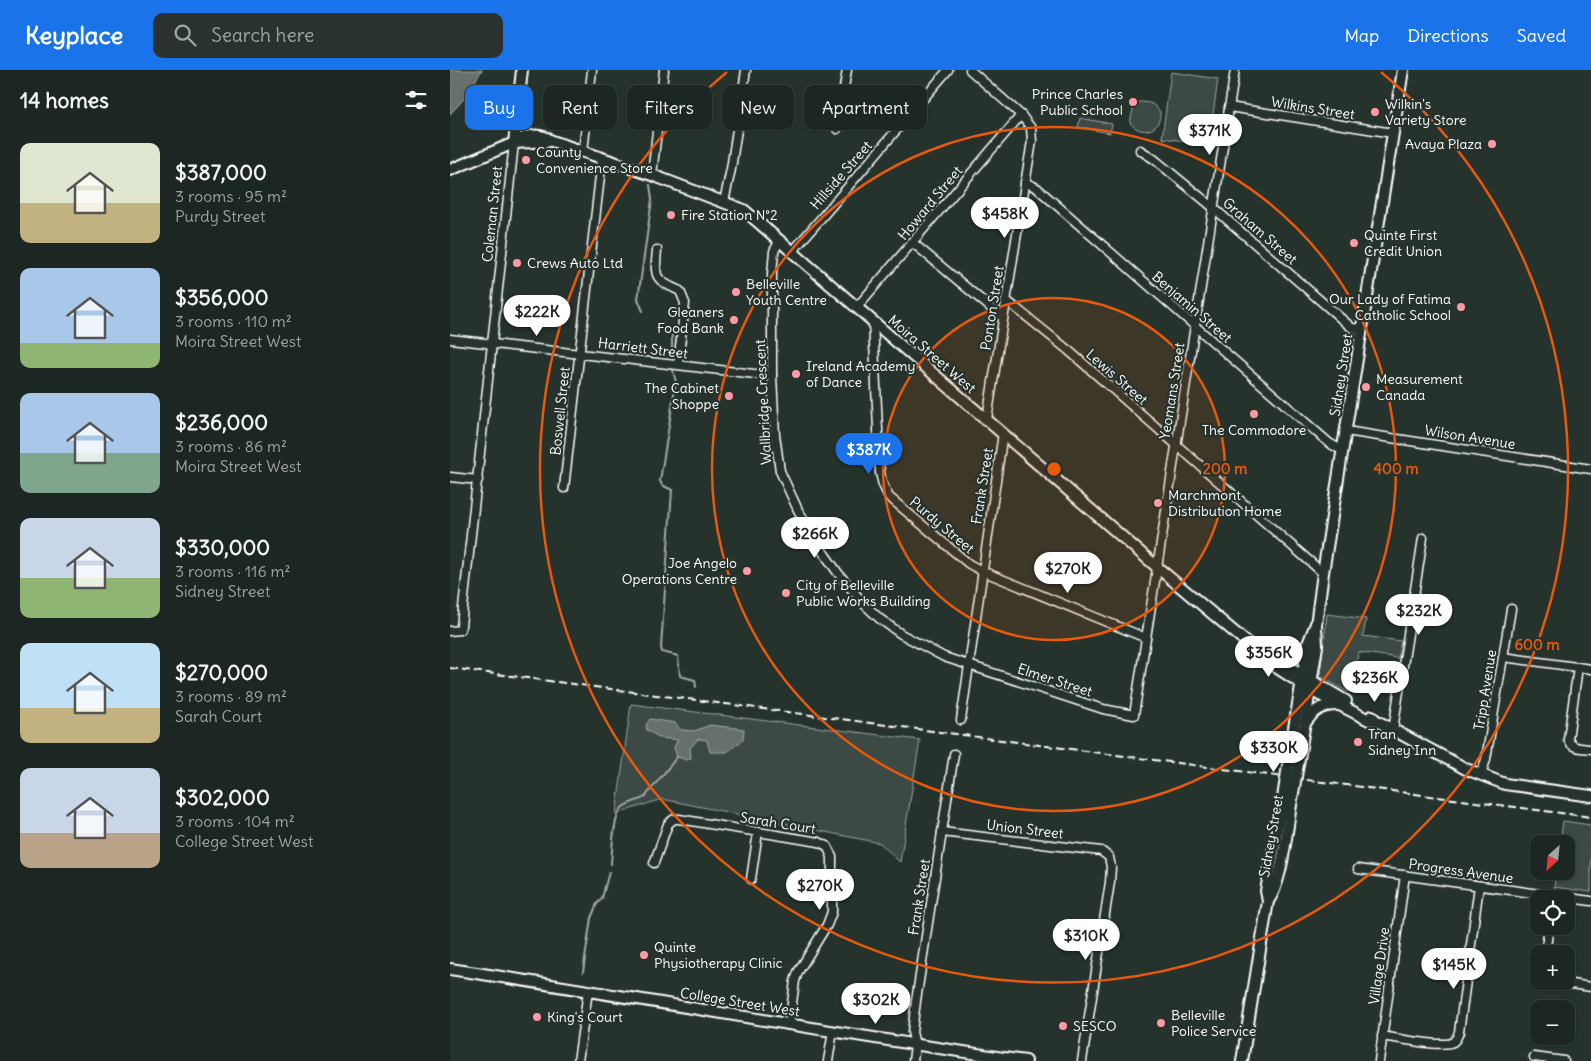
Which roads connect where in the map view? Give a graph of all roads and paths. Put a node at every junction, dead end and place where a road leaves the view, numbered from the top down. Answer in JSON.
{"nodes":[{"id":1,"x":522,"y":70,"type":"edge"},
{"id":2,"x":592,"y":70,"type":"edge"},
{"id":3,"x":664,"y":70,"type":"edge"},
{"id":4,"x":746,"y":70,"type":"edge"},
{"id":5,"x":847,"y":70,"type":"edge"},
{"id":6,"x":948,"y":70,"type":"edge"},
{"id":7,"x":970,"y":70,"type":"edge"},
{"id":8,"x":1235,"y":70,"type":"edge"},
{"id":9,"x":1402,"y":70,"type":"edge"},
{"id":10,"x":520,"y":85,"type":"edge"},
{"id":11,"x":844,"y":85,"type":"edge"},
{"id":12,"x":1229,"y":108,"type":"junction"},
{"id":13,"x":1021,"y":115,"type":"junction"},
{"id":14,"x":515,"y":130,"type":"edge"},
{"id":15,"x":526,"y":130,"type":"edge"},
{"id":16,"x":1393,"y":133,"type":"junction"},
{"id":17,"x":537,"y":135,"type":"junction"},
{"id":18,"x":552,"y":141,"type":"junction"},
{"id":19,"x":514,"y":143,"type":"junction"},
{"id":20,"x":1140,"y":150,"type":"dead end"},
{"id":21,"x":583,"y":152,"type":"junction"},
{"id":22,"x":602,"y":159,"type":"junction"},
{"id":23,"x":450,"y":170,"type":"edge"},
{"id":24,"x":652,"y":175,"type":"junction"},
{"id":25,"x":1025,"y":182,"type":"junction"},
{"id":26,"x":724,"y":202,"type":"junction"},
{"id":27,"x":1213,"y":208,"type":"junction"},
{"id":28,"x":913,"y":243,"type":"junction"},
{"id":29,"x":786,"y":246,"type":"junction"},
{"id":30,"x":657,"y":250,"type":"dead end"},
{"id":31,"x":1006,"y":300,"type":"junction"},
{"id":32,"x":857,"y":307,"type":"junction"},
{"id":33,"x":1003,"y":318,"type":"junction"},
{"id":34,"x":873,"y":321,"type":"junction"},
{"id":35,"x":1195,"y":326,"type":"junction"},
{"id":36,"x":1362,"y":329,"type":"junction"},
{"id":37,"x":450,"y":339,"type":"edge"},
{"id":38,"x":492,"y":343,"type":"junction"},
{"id":39,"x":579,"y":353,"type":"junction"},
{"id":40,"x":678,"y":364,"type":"junction"},
{"id":41,"x":772,"y":376,"type":"junction"},
{"id":42,"x":987,"y":419,"type":"junction"},
{"id":43,"x":1346,"y":431,"type":"junction"},
{"id":44,"x":1003,"y":433,"type":"junction"},
{"id":45,"x":1177,"y":446,"type":"junction"},
{"id":46,"x":1342,"y":451,"type":"junction"},
{"id":47,"x":1591,"y":469,"type":"edge"},
{"id":48,"x":450,"y":477,"type":"edge"},
{"id":49,"x":478,"y":480,"type":"junction"},
{"id":50,"x":564,"y":488,"type":"dead end"},
{"id":51,"x":1423,"y":538,"type":"dead end"},
{"id":52,"x":1157,"y":567,"type":"junction"},
{"id":53,"x":982,"y":571,"type":"junction"},
{"id":54,"x":1323,"y":572,"type":"junction"},
{"id":55,"x":1512,"y":609,"type":"dead end"},
{"id":56,"x":1316,"y":626,"type":"junction"},
{"id":57,"x":450,"y":630,"type":"edge"},
{"id":58,"x":1146,"y":638,"type":"junction"},
{"id":59,"x":1308,"y":644,"type":"junction"},
{"id":60,"x":1258,"y":652,"type":"junction"},
{"id":61,"x":1503,"y":657,"type":"junction"},
{"id":62,"x":1280,"y":662,"type":"junction"},
{"id":63,"x":969,"y":665,"type":"junction"},
{"id":64,"x":1578,"y":667,"type":"junction"},
{"id":65,"x":1591,"y":669,"type":"edge"},
{"id":66,"x":1306,"y":683,"type":"junction"},
{"id":67,"x":1339,"y":705,"type":"junction"},
{"id":68,"x":1134,"y":715,"type":"joint"},
{"id":69,"x":961,"y":720,"type":"dead end"},
{"id":70,"x":1375,"y":720,"type":"junction"},
{"id":71,"x":1304,"y":725,"type":"junction"},
{"id":72,"x":1393,"y":730,"type":"junction"},
{"id":73,"x":1591,"y":749,"type":"edge"},
{"id":74,"x":1295,"y":752,"type":"junction"},
{"id":75,"x":954,"y":754,"type":"dead end"},
{"id":76,"x":1479,"y":774,"type":"junction"},
{"id":77,"x":1591,"y":796,"type":"edge"},
{"id":78,"x":758,"y":832,"type":"junction"},
{"id":79,"x":942,"y":832,"type":"junction"},
{"id":80,"x":654,"y":863,"type":"dead end"},
{"id":81,"x":1358,"y":869,"type":"dead end"},
{"id":82,"x":1404,"y":875,"type":"junction"},
{"id":83,"x":751,"y":879,"type":"dead end"},
{"id":84,"x":1479,"y":886,"type":"junction"},
{"id":85,"x":1530,"y":893,"type":"edge"},
{"id":86,"x":1575,"y":899,"type":"edge"},
{"id":87,"x":1591,"y":901,"type":"edge"},
{"id":88,"x":450,"y":969,"type":"edge"},
{"id":89,"x":1575,"y":984,"type":"edge"},
{"id":90,"x":1591,"y":987,"type":"edge"},
{"id":91,"x":588,"y":991,"type":"junction"},
{"id":92,"x":789,"y":1025,"type":"junction"},
{"id":93,"x":833,"y":1031,"type":"junction"},
{"id":94,"x":1382,"y":1036,"type":"junction"},
{"id":95,"x":1245,"y":1040,"type":"junction"},
{"id":96,"x":915,"y":1044,"type":"junction"},
{"id":97,"x":1534,"y":1057,"type":"dead end"},
{"id":98,"x":578,"y":1061,"type":"edge"},
{"id":99,"x":828,"y":1061,"type":"edge"},
{"id":100,"x":912,"y":1061,"type":"edge"},
{"id":101,"x":1024,"y":1061,"type":"edge"},
{"id":102,"x":1082,"y":1061,"type":"edge"},
{"id":103,"x":1236,"y":1061,"type":"edge"},
{"id":104,"x":1242,"y":1061,"type":"edge"},
{"id":105,"x":1379,"y":1061,"type":"edge"},
{"id":106,"x":1564,"y":1061,"type":"edge"}],
"edges":[{"from":1,"to":10,"type":"main road","name":"Coleman Street"},
{"from":2,"to":21,"type":"street"},
{"from":3,"to":24,"type":"street"},
{"from":4,"to":26,"type":"street"},
{"from":5,"to":11,"type":"street"},
{"from":6,"to":29,"type":"street","name":"Hillside Street"},
{"from":7,"to":13,"type":"street"},
{"from":8,"to":12,"type":"street","name":"Yeomans Street"},
{"from":9,"to":16,"type":"main road","name":"Sidney Street"},
{"from":12,"to":16,"type":"street","name":"Wilkins Street"},
{"from":12,"to":27,"type":"street","name":"Yeomans Street"},
{"from":13,"to":25,"type":"street","name":"Ponton Street"},
{"from":13,"to":28,"type":"street","name":"Howard Street"},
{"from":14,"to":19,"type":"main road","name":"Coleman Street"},
{"from":15,"to":17,"type":"main road"},
{"from":16,"to":36,"type":"main road","name":"Sidney Street"},
{"from":17,"to":18,"type":"main road","name":"Moira Street West"},
{"from":17,"to":19,"type":"main road","name":"Moira Street West"},
{"from":18,"to":19,"type":"main road","name":"Moira Street West"},
{"from":18,"to":21,"type":"main road","name":"Moira Street West"},
{"from":19,"to":23,"type":"main road","name":"Moira Street West"},
{"from":19,"to":38,"type":"street","name":"Coleman Street"},
{"from":20,"to":27,"type":"street","name":"Graham Street"},
{"from":21,"to":22,"type":"main road","name":"Moira Street West"},
{"from":22,"to":24,"type":"main road","name":"Moira Street West"},
{"from":22,"to":39,"type":"street","name":"Boswell Street"},
{"from":24,"to":26,"type":"main road","name":"Moira Street West"},
{"from":25,"to":31,"type":"street","name":"Ponton Street"},
{"from":25,"to":35,"type":"street","name":"Benjamin Street"},
{"from":26,"to":29,"type":"main road","name":"Moira Street West"},
{"from":27,"to":35,"type":"street","name":"Yeomans Street"},
{"from":27,"to":36,"type":"street","name":"Graham Street"},
{"from":28,"to":32,"type":"street","name":"Howard Street"},
{"from":28,"to":33,"type":"street"},
{"from":29,"to":32,"type":"main road","name":"Moira Street West"},
{"from":29,"to":41,"type":"street","name":"Wallbridge Crescent"},
{"from":30,"to":40,"type":"street"},
{"from":31,"to":33,"type":"street","name":"Ponton Street"},
{"from":31,"to":45,"type":"street","name":"Lewis Street"},
{"from":32,"to":34,"type":"main road","name":"Moira Street West"},
{"from":33,"to":42,"type":"street","name":"Ponton Street"},
{"from":34,"to":42,"type":"main road","name":"Moira Street West"},
{"from":34,"to":53,"type":"street","name":"Purdy Street"},
{"from":35,"to":45,"type":"street","name":"Yeomans Street"},
{"from":35,"to":46,"type":"street","name":"Benjamin Street"},
{"from":36,"to":43,"type":"main road","name":"Sidney Street"},
{"from":37,"to":38,"type":"street","name":"Harriett Street"},
{"from":38,"to":39,"type":"street","name":"Harriett Street"},
{"from":38,"to":49,"type":"street","name":"Coleman Street"},
{"from":39,"to":40,"type":"street","name":"Harriett Street"},
{"from":39,"to":50,"type":"street","name":"Boswell Street"},
{"from":40,"to":41,"type":"street","name":"Harriett Street"},
{"from":41,"to":63,"type":"street","name":"Wallbridge Crescent"},
{"from":42,"to":44,"type":"main road","name":"Moira Street West"},
{"from":43,"to":46,"type":"main road","name":"Sidney Street"},
{"from":43,"to":47,"type":"street","name":"Wilson Avenue"},
{"from":44,"to":52,"type":"main road","name":"Moira Street West"},
{"from":44,"to":53,"type":"street","name":"Frank Street"},
{"from":45,"to":52,"type":"street","name":"Yeomans Street"},
{"from":45,"to":54,"type":"street","name":"Lewis Street"},
{"from":46,"to":54,"type":"main road","name":"Sidney Street"},
{"from":48,"to":49,"type":"street"},
{"from":49,"to":57,"type":"street","name":"Coleman Street"},
{"from":51,"to":72,"type":"street"},
{"from":52,"to":58,"type":"street","name":"Yeomans Street"},
{"from":52,"to":60,"type":"main road","name":"Moira Street West"},
{"from":53,"to":58,"type":"street","name":"Purdy Street"},
{"from":53,"to":63,"type":"street","name":"Frank Street"},
{"from":54,"to":56,"type":"main road","name":"Sidney Street"},
{"from":55,"to":61,"type":"street","name":"Tripp Avenue"},
{"from":56,"to":59,"type":"main road","name":"Sidney Street"},
{"from":56,"to":66,"type":"main road","name":"Sidney Street"},
{"from":58,"to":68,"type":"street","name":"Yeomans Street"},
{"from":59,"to":62,"type":"main road"},
{"from":59,"to":66,"type":"main road","name":"Sidney Street"},
{"from":60,"to":62,"type":"main road","name":"Moira Street West"},
{"from":60,"to":66,"type":"main road","name":"Moira Street West"},
{"from":61,"to":64,"type":"street"},
{"from":61,"to":76,"type":"street","name":"Tripp Avenue"},
{"from":62,"to":66,"type":"main road","name":"Moira Street West"},
{"from":63,"to":68,"type":"street","name":"Elmer Street"},
{"from":63,"to":69,"type":"street","name":"Frank Street"},
{"from":64,"to":65,"type":"street"},
{"from":64,"to":73,"type":"street"},
{"from":66,"to":67,"type":"main road","name":"Moira Street West"},
{"from":66,"to":70,"type":"main road","name":"Moira Street West"},
{"from":66,"to":71,"type":"main road","name":"Sidney Street"},
{"from":66,"to":74,"type":"main road","name":"Sidney Street"},
{"from":67,"to":70,"type":"main road","name":"Moira Street West"},
{"from":67,"to":71,"type":"main road"},
{"from":70,"to":72,"type":"main road","name":"Moira Street West"},
{"from":71,"to":74,"type":"main road","name":"Sidney Street"},
{"from":72,"to":76,"type":"main road","name":"Moira Street West"},
{"from":74,"to":95,"type":"main road","name":"Sidney Street","bridge":true},
{"from":75,"to":79,"type":"street","name":"Frank Street"},
{"from":76,"to":77,"type":"main road","name":"Moira Street West"},
{"from":78,"to":80,"type":"street","name":"Sarah Court"},
{"from":78,"to":83,"type":"street"},
{"from":78,"to":92,"type":"street","name":"Sarah Court"},
{"from":79,"to":96,"type":"street","name":"Frank Street"},
{"from":79,"to":102,"type":"street","name":"Union Street"},
{"from":81,"to":82,"type":"street","name":"Progress Avenue"},
{"from":82,"to":84,"type":"street","name":"Progress Avenue"},
{"from":82,"to":94,"type":"street","name":"Village Drive"},
{"from":84,"to":85,"type":"street","name":"Progress Avenue"},
{"from":84,"to":94,"type":"street"},
{"from":86,"to":87,"type":"street","name":"Progress Avenue"},
{"from":88,"to":91,"type":"main road","name":"College Street West"},
{"from":89,"to":90,"type":"street"},
{"from":91,"to":92,"type":"main road","name":"College Street West"},
{"from":91,"to":98,"type":"street"},
{"from":92,"to":93,"type":"main road","name":"College Street West"},
{"from":93,"to":96,"type":"main road","name":"College Street West"},
{"from":93,"to":99,"type":"street"},
{"from":94,"to":105,"type":"street","name":"Village Drive"},
{"from":95,"to":103,"type":"main road"},
{"from":95,"to":104,"type":"main road","name":"Sidney Street"},
{"from":96,"to":100,"type":"street","name":"Frank Street"},
{"from":96,"to":101,"type":"main road","name":"College Street West"},
{"from":97,"to":106,"type":"street"}]}
